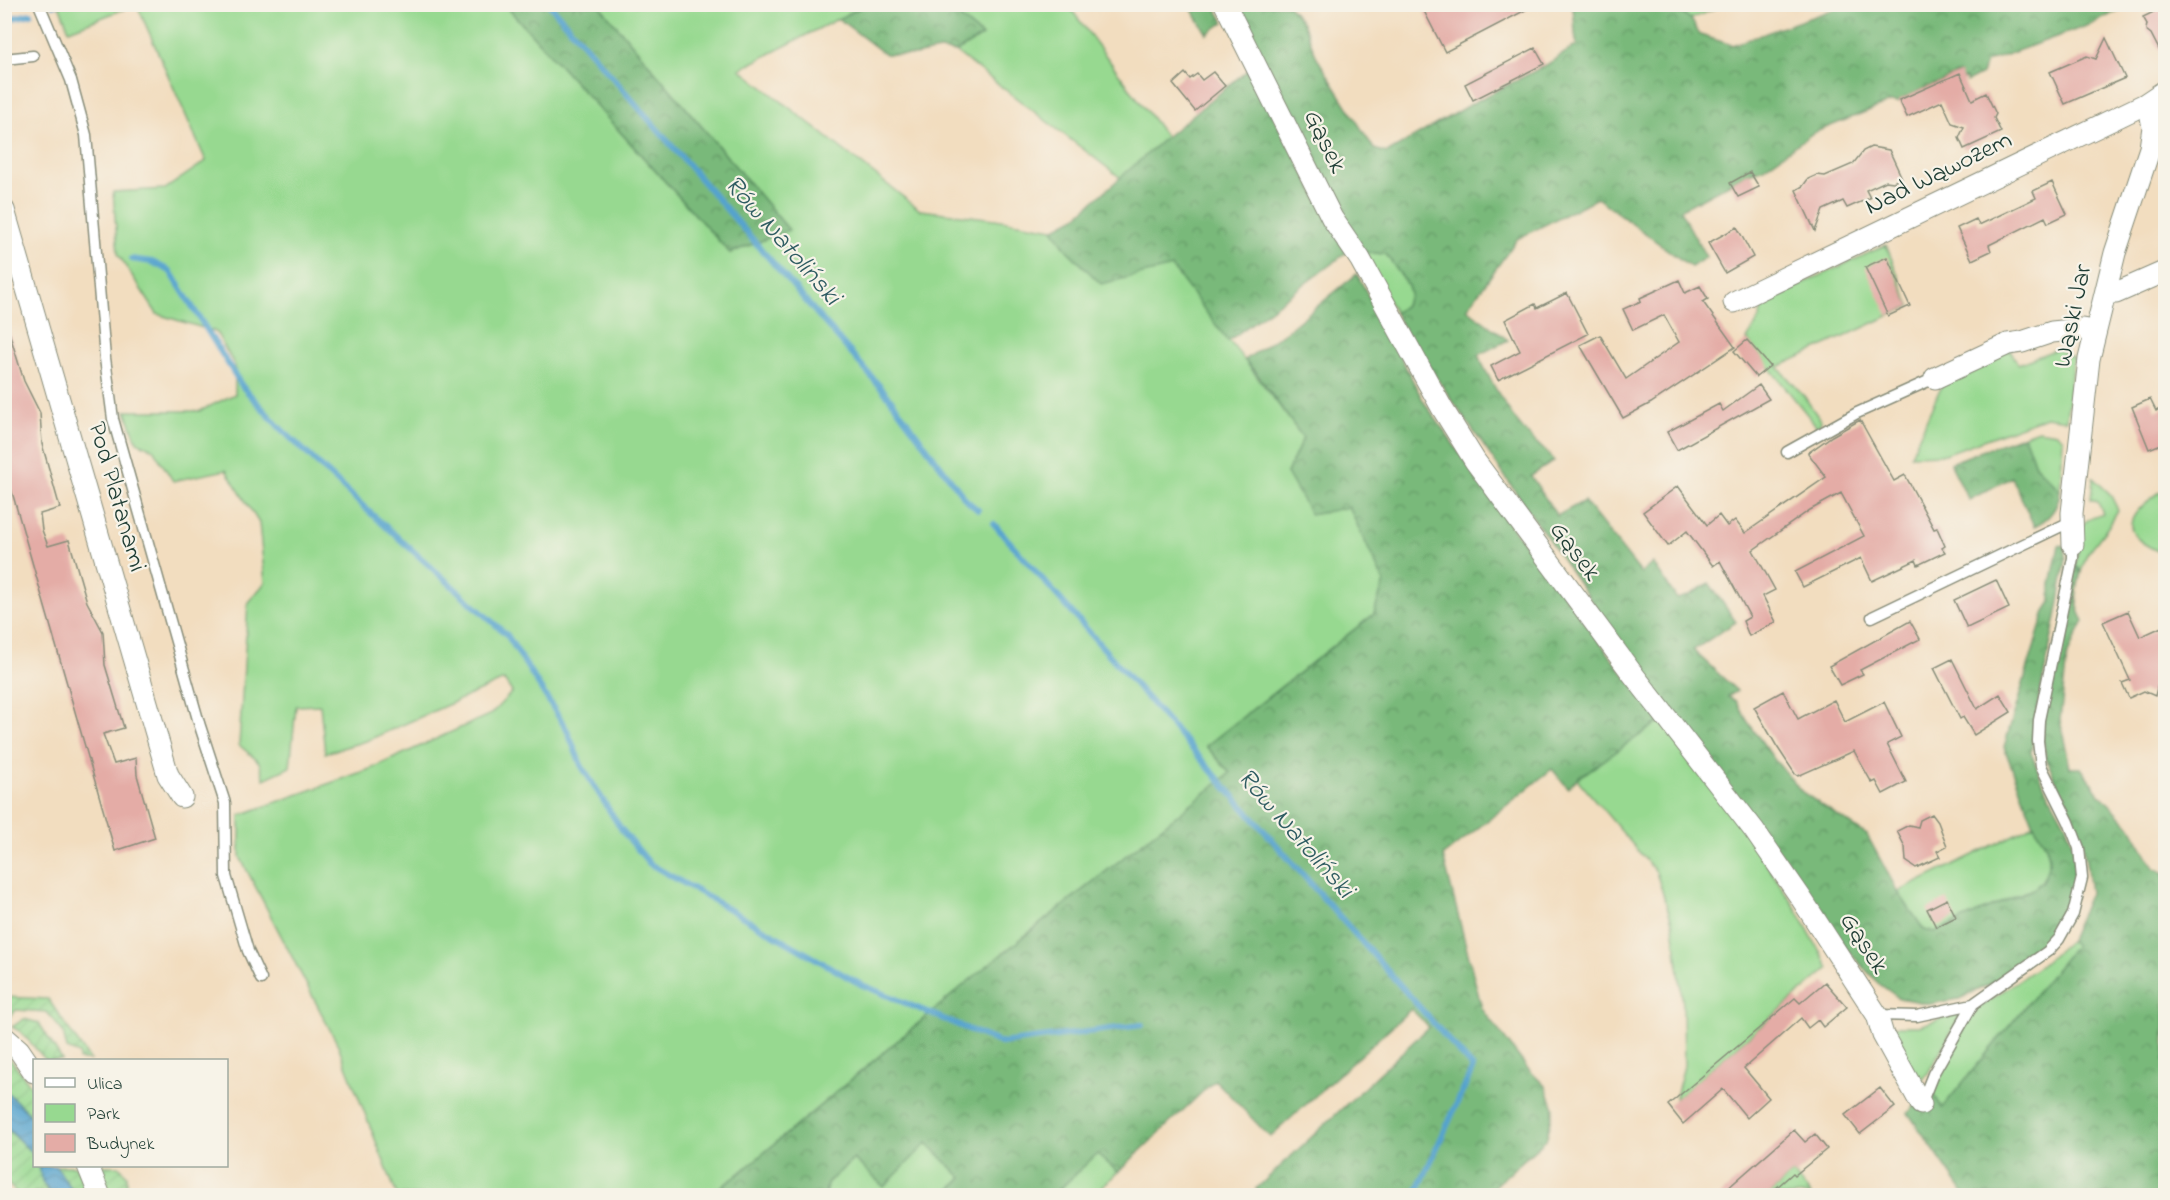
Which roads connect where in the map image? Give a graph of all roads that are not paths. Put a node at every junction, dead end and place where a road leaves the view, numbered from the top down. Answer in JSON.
{"nodes":[{"id":1,"x":39,"y":4,"type":"edge"},
{"id":2,"x":1226,"y":4,"type":"edge"},
{"id":3,"x":33,"y":56,"type":"dead end"},
{"id":4,"x":4,"y":59,"type":"edge"},
{"id":5,"x":2166,"y":90,"type":"edge"},
{"id":6,"x":2145,"y":104,"type":"junction"},
{"id":7,"x":4,"y":210,"type":"edge"},
{"id":8,"x":2166,"y":272,"type":"edge"},
{"id":9,"x":2116,"y":293,"type":"dead end"},
{"id":10,"x":1734,"y":302,"type":"dead end"},
{"id":11,"x":2094,"y":331,"type":"junction"},
{"id":12,"x":1935,"y":378,"type":"joint"},
{"id":13,"x":1787,"y":452,"type":"dead end"},
{"id":14,"x":2072,"y":521,"type":"junction"},
{"id":15,"x":2073,"y":545,"type":"joint"},
{"id":16,"x":1872,"y":617,"type":"dead end"},
{"id":17,"x":182,"y":797,"type":"dead end"},
{"id":18,"x":261,"y":979,"type":"dead end"},
{"id":19,"x":1973,"y":1004,"type":"junction"},
{"id":20,"x":1877,"y":1015,"type":"junction"},
{"id":21,"x":4,"y":1037,"type":"edge"},
{"id":22,"x":33,"y":1071,"type":"edge"},
{"id":23,"x":1921,"y":1104,"type":"joint"},
{"id":24,"x":88,"y":1167,"type":"edge"},
{"id":25,"x":100,"y":1196,"type":"edge"}],
"edges":[{"from":1,"to":18,"type":"lane"},
{"from":2,"to":20,"type":"street","name":"Gąsek"},
{"from":3,"to":4,"type":"lane"},
{"from":5,"to":6,"type":"street","name":"Nad Wąwozem"},
{"from":6,"to":10,"type":"street","name":"Nad Wąwozem"},
{"from":6,"to":11,"type":"street","name":"Wąski Jar"},
{"from":7,"to":17,"type":"street","name":"Pod Platanami"},
{"from":8,"to":9,"type":"street"},
{"from":11,"to":12,"type":"street"},
{"from":11,"to":14,"type":"street","name":"Wąski Jar"},
{"from":12,"to":13,"type":"lane"},
{"from":14,"to":15,"type":"street","name":"Wąski Jar"},
{"from":14,"to":16,"type":"lane"},
{"from":15,"to":19,"type":"lane"},
{"from":19,"to":20,"type":"lane"},
{"from":19,"to":23,"type":"lane"},
{"from":20,"to":23,"type":"street","name":"Gąsek"},
{"from":21,"to":22,"type":"street"},
{"from":24,"to":25,"type":"street"}]}
